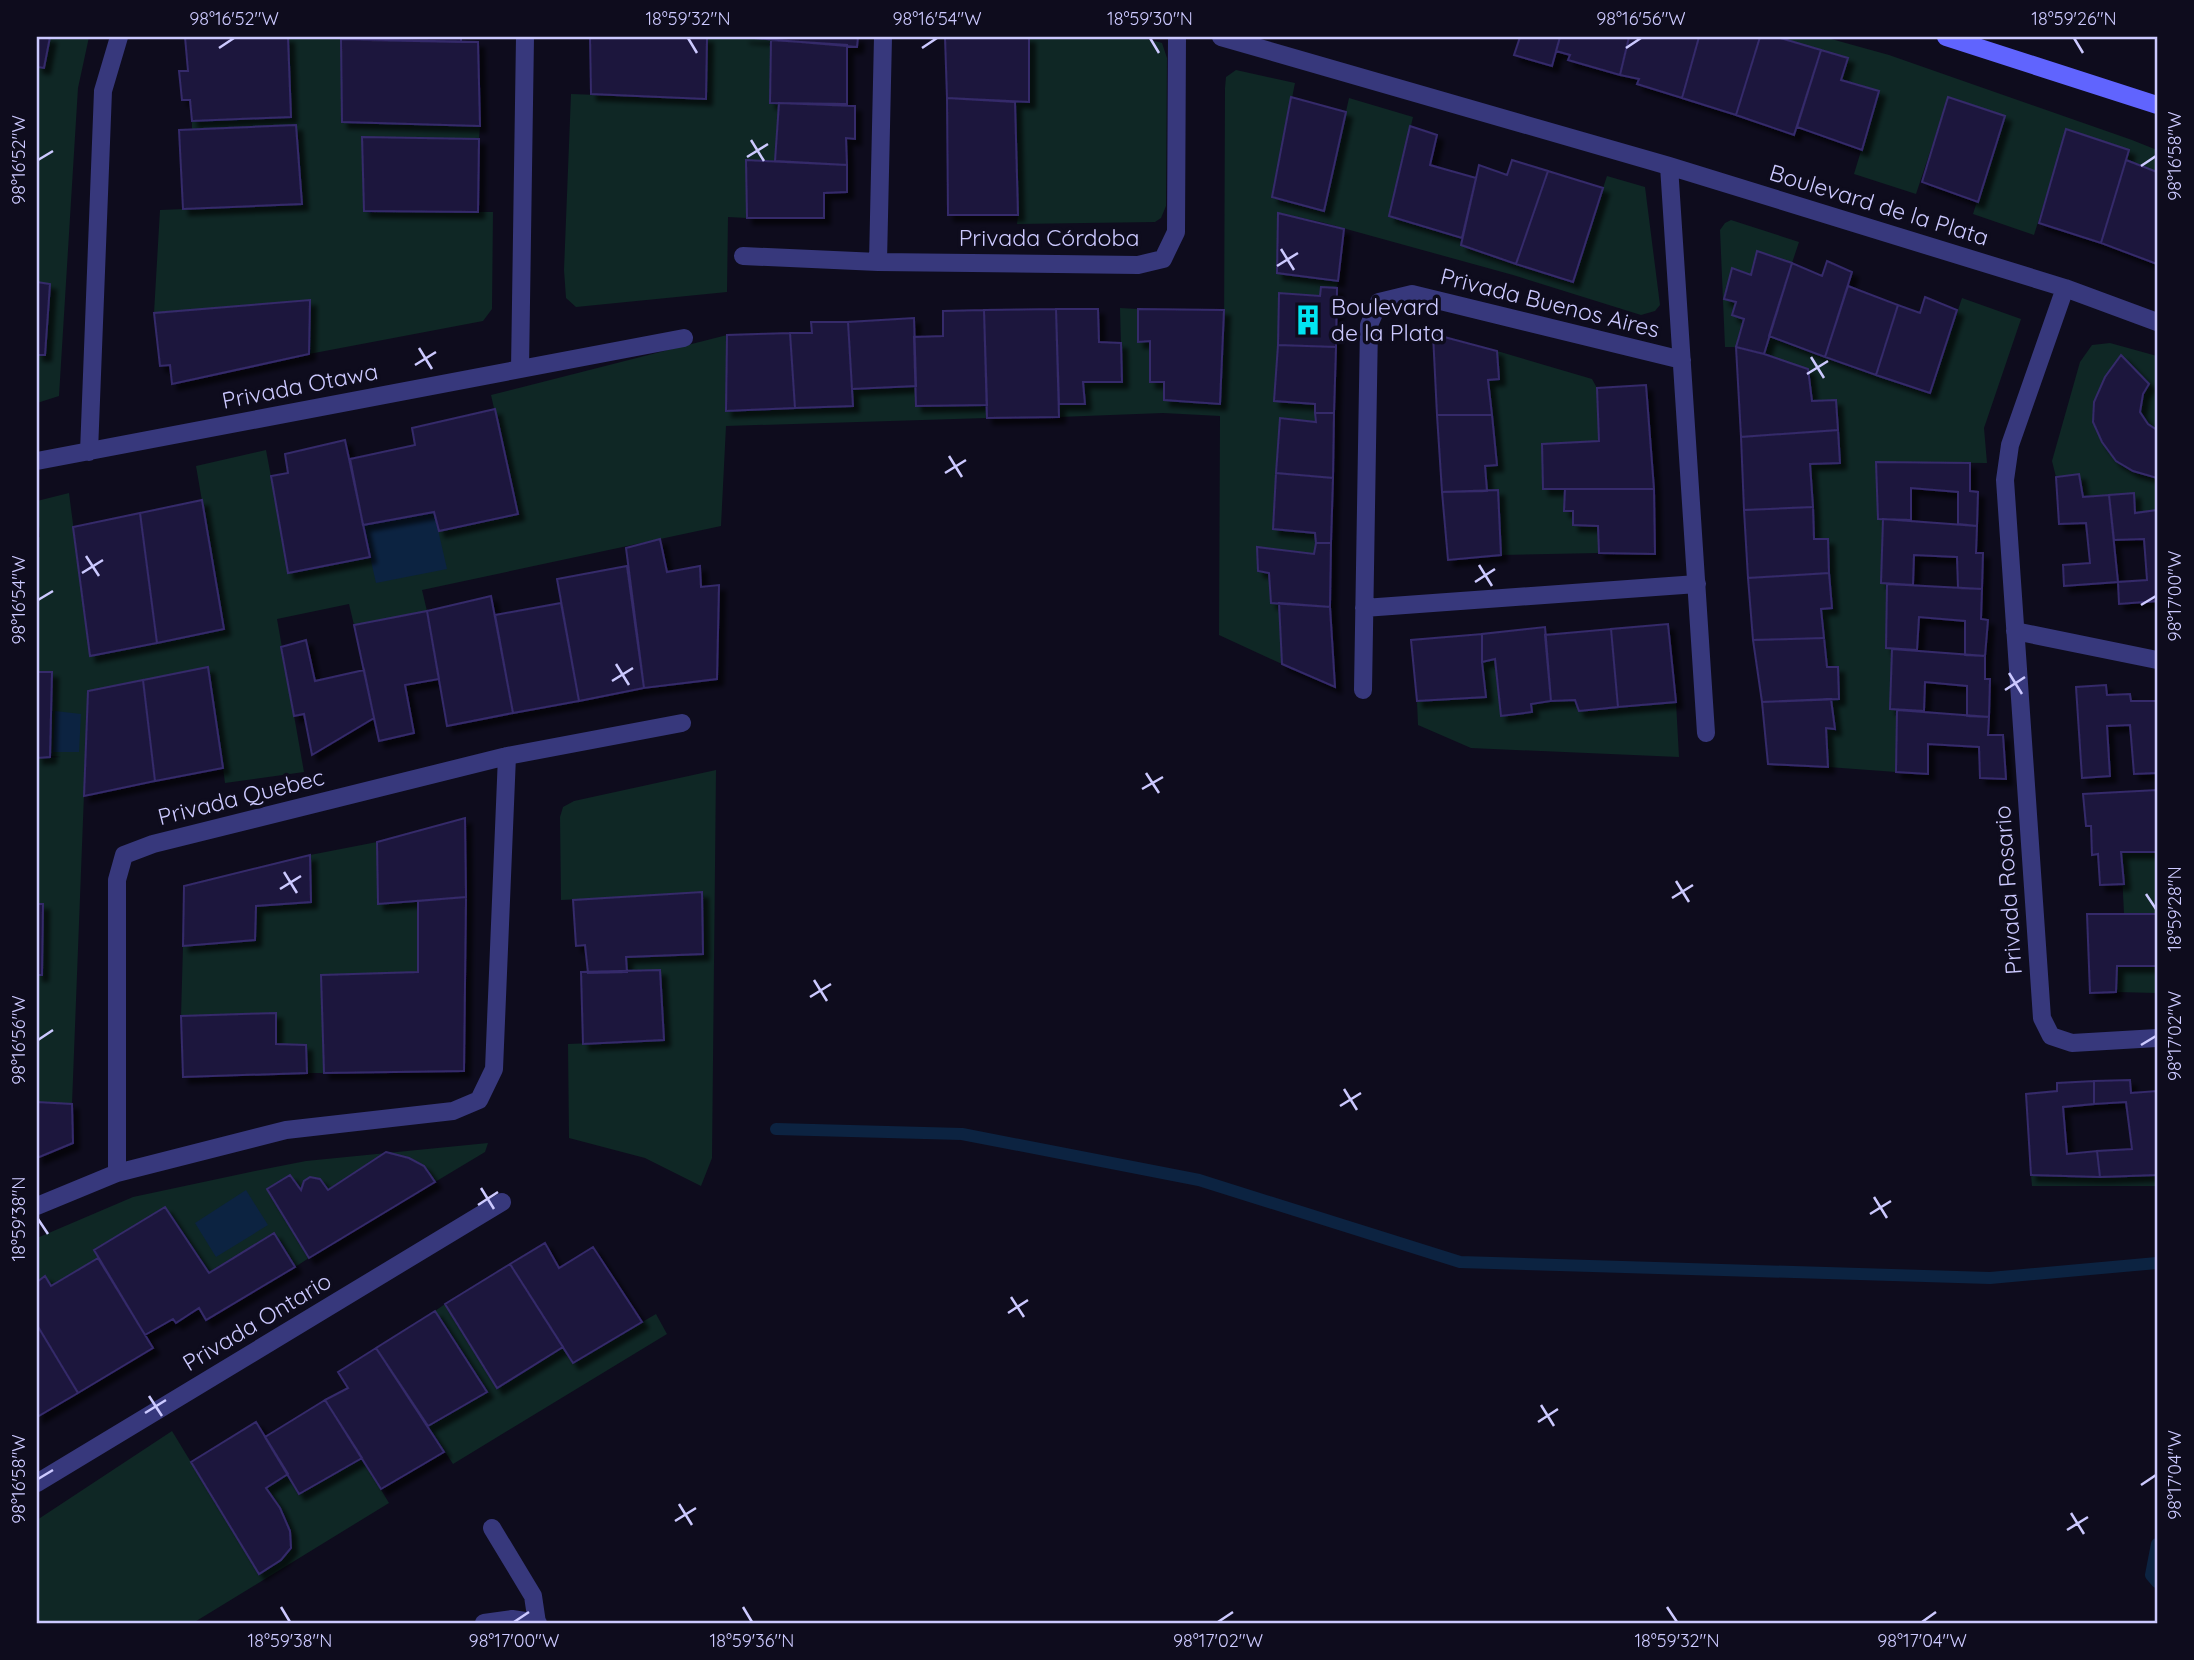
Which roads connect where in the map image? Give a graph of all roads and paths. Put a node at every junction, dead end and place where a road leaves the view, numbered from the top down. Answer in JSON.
{"nodes":[{"id":1,"x":119,"y":37,"type":"edge"},
{"id":2,"x":525,"y":37,"type":"edge"},
{"id":3,"x":883,"y":37,"type":"edge"},
{"id":4,"x":1177,"y":37,"type":"edge"},
{"id":5,"x":1221,"y":37,"type":"edge"},
{"id":6,"x":1946,"y":37,"type":"edge"},
{"id":7,"x":2157,"y":105,"type":"edge"},
{"id":8,"x":1669,"y":166,"type":"junction"},
{"id":9,"x":743,"y":256,"type":"dead end"},
{"id":10,"x":878,"y":262,"type":"junction"},
{"id":11,"x":2065,"y":288,"type":"junction"},
{"id":12,"x":2157,"y":323,"type":"edge"},
{"id":13,"x":684,"y":338,"type":"dead end"},
{"id":14,"x":1682,"y":360,"type":"junction"},
{"id":15,"x":520,"y":369,"type":"junction"},
{"id":16,"x":89,"y":452,"type":"junction"},
{"id":17,"x":37,"y":461,"type":"edge"},
{"id":18,"x":1697,"y":584,"type":"junction"},
{"id":19,"x":1364,"y":608,"type":"junction"},
{"id":20,"x":2015,"y":631,"type":"junction"},
{"id":21,"x":2157,"y":660,"type":"edge"},
{"id":22,"x":1363,"y":690,"type":"dead end"},
{"id":23,"x":682,"y":723,"type":"dead end"},
{"id":24,"x":1706,"y":733,"type":"dead end"},
{"id":25,"x":507,"y":757,"type":"junction"},
{"id":26,"x":2157,"y":1038,"type":"edge"},
{"id":27,"x":117,"y":1173,"type":"junction"},
{"id":28,"x":502,"y":1202,"type":"dead end"},
{"id":29,"x":37,"y":1206,"type":"edge"},
{"id":30,"x":37,"y":1483,"type":"edge"},
{"id":31,"x":492,"y":1528,"type":"dead end"},
{"id":32,"x":484,"y":1623,"type":"edge"},
{"id":33,"x":538,"y":1623,"type":"edge"}],
"edges":[{"from":1,"to":16,"type":"street"},
{"from":2,"to":15,"type":"street"},
{"from":3,"to":10,"type":"street"},
{"from":4,"to":10,"type":"street","name":"Privada Córdoba"},
{"from":5,"to":8,"type":"street","name":"Boulevard de la Plata"},
{"from":6,"to":7,"type":"street"},
{"from":8,"to":11,"type":"street","name":"Boulevard de la Plata"},
{"from":8,"to":14,"type":"street","name":"Privada Buenos Aires"},
{"from":9,"to":10,"type":"street","name":"Privada Córdoba"},
{"from":11,"to":12,"type":"street","name":"Boulevard de la Plata"},
{"from":11,"to":20,"type":"street","name":"Privada Rosario"},
{"from":13,"to":15,"type":"street","name":"Privada Otawa"},
{"from":14,"to":18,"type":"street","name":"Privada Buenos Aires"},
{"from":14,"to":19,"type":"street","name":"Privada Buenos Aires"},
{"from":15,"to":16,"type":"street","name":"Privada Otawa"},
{"from":16,"to":17,"type":"street","name":"Privada Otawa"},
{"from":18,"to":19,"type":"street"},
{"from":18,"to":24,"type":"street","name":"Privada Buenos Aires"},
{"from":19,"to":22,"type":"street","name":"Privada Buenos Aires"},
{"from":20,"to":21,"type":"street"},
{"from":20,"to":26,"type":"street","name":"Privada Rosario"},
{"from":23,"to":25,"type":"street","name":"Privada Quebec"},
{"from":25,"to":27,"type":"street","name":"Privada Quebec"},
{"from":25,"to":27,"type":"street"},
{"from":27,"to":29,"type":"street"},
{"from":28,"to":30,"type":"street","name":"Privada Ontario"},
{"from":31,"to":33,"type":"street"},
{"from":32,"to":33,"type":"street"}]}
